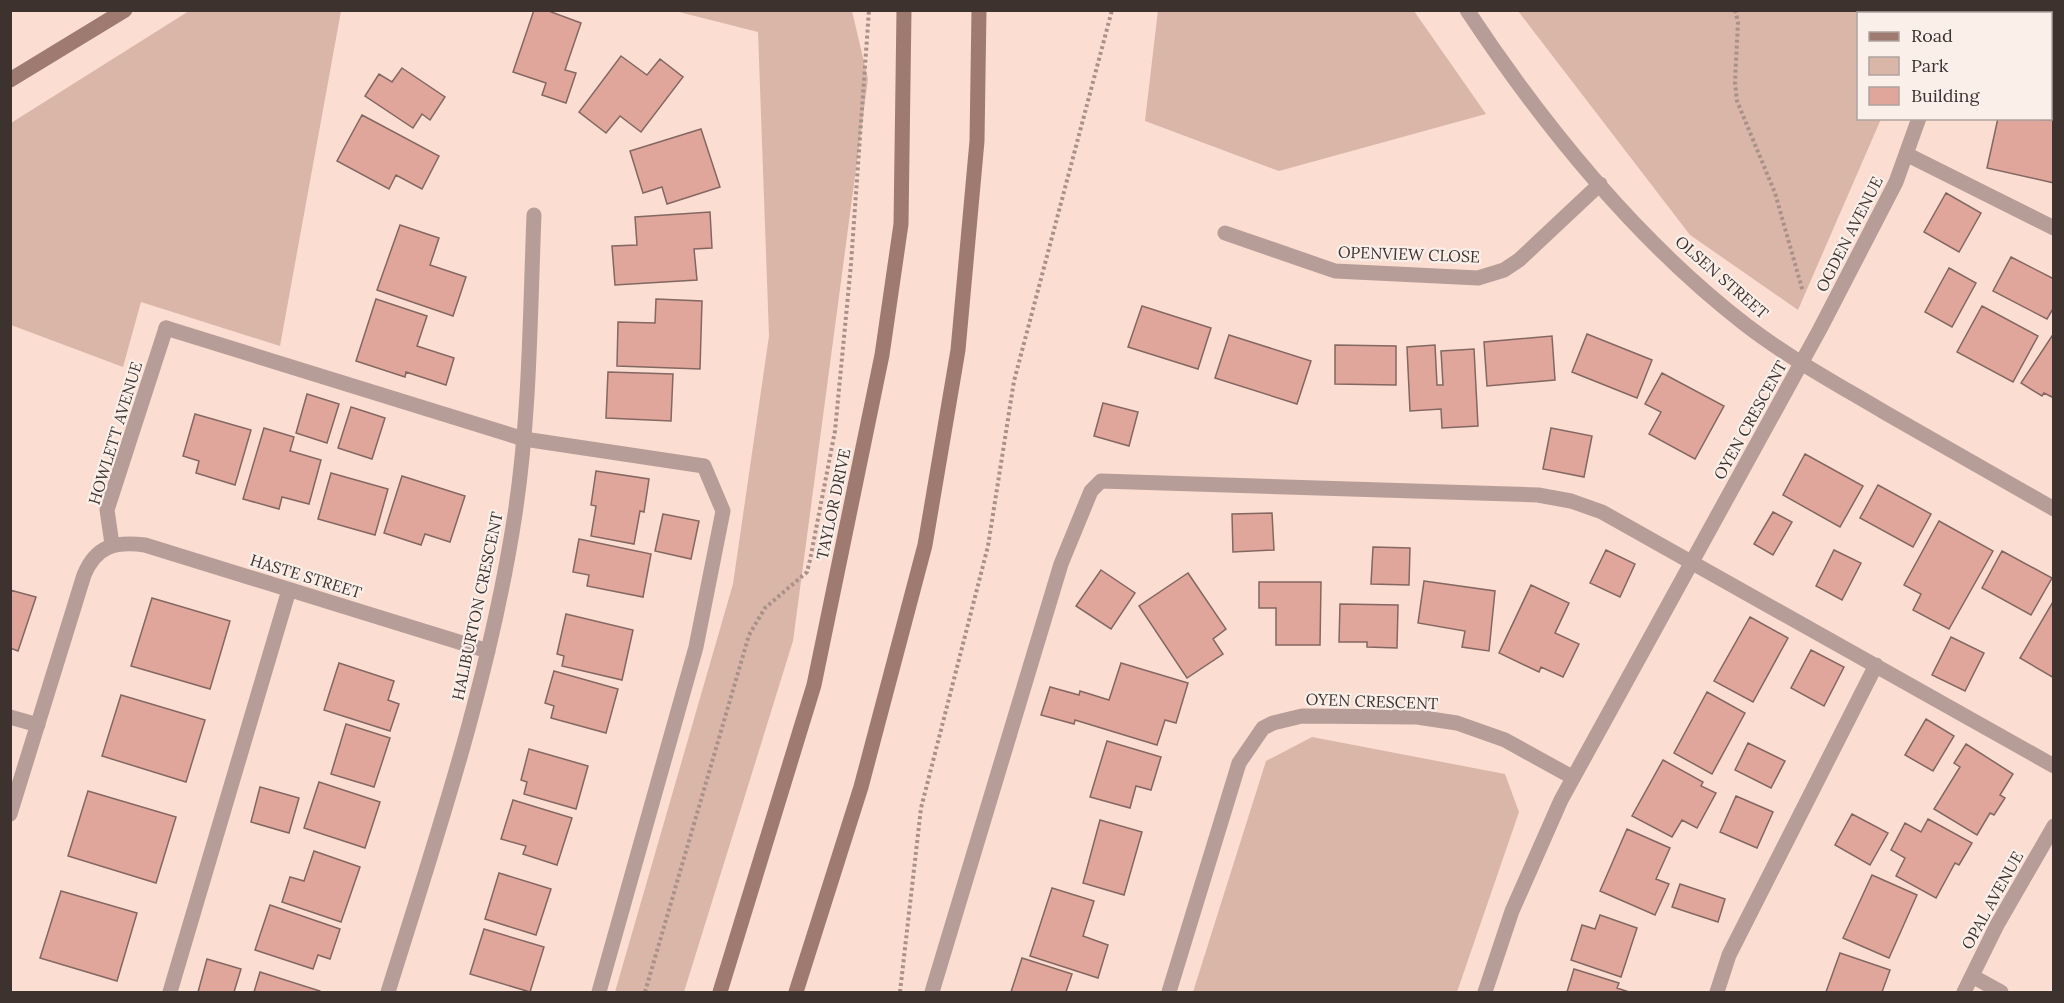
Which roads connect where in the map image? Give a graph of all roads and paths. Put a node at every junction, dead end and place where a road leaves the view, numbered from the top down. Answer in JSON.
{"nodes":[{"id":1,"x":125,"y":10,"type":"edge"},
{"id":2,"x":869,"y":10,"type":"edge"},
{"id":3,"x":904,"y":10,"type":"edge"},
{"id":4,"x":979,"y":10,"type":"edge"},
{"id":5,"x":1112,"y":10,"type":"edge"},
{"id":6,"x":1467,"y":10,"type":"edge"},
{"id":7,"x":1736,"y":10,"type":"edge"},
{"id":8,"x":10,"y":80,"type":"edge"},
{"id":9,"x":1918,"y":120,"type":"edge"},
{"id":10,"x":1908,"y":154,"type":"junction"},
{"id":11,"x":1600,"y":184,"type":"junction"},
{"id":12,"x":534,"y":215,"type":"dead end"},
{"id":13,"x":2054,"y":228,"type":"edge"},
{"id":14,"x":1225,"y":233,"type":"dead end"},
{"id":15,"x":1803,"y":292,"type":"dead end"},
{"id":16,"x":1802,"y":363,"type":"junction"},
{"id":17,"x":524,"y":439,"type":"junction"},
{"id":18,"x":2054,"y":509,"type":"edge"},
{"id":19,"x":112,"y":544,"type":"junction"},
{"id":20,"x":1692,"y":562,"type":"junction"},
{"id":21,"x":289,"y":590,"type":"junction"},
{"id":22,"x":488,"y":651,"type":"junction"},
{"id":23,"x":1876,"y":665,"type":"junction"},
{"id":24,"x":10,"y":717,"type":"edge"},
{"id":25,"x":38,"y":724,"type":"junction"},
{"id":26,"x":2054,"y":766,"type":"edge"},
{"id":27,"x":1572,"y":777,"type":"junction"},
{"id":28,"x":10,"y":814,"type":"edge"},
{"id":29,"x":2054,"y":826,"type":"edge"},
{"id":30,"x":1972,"y":976,"type":"junction"},
{"id":31,"x":171,"y":993,"type":"edge"},
{"id":32,"x":388,"y":993,"type":"edge"},
{"id":33,"x":599,"y":993,"type":"edge"},
{"id":34,"x":645,"y":993,"type":"edge"},
{"id":35,"x":720,"y":993,"type":"edge"},
{"id":36,"x":796,"y":993,"type":"edge"},
{"id":37,"x":900,"y":993,"type":"edge"},
{"id":38,"x":932,"y":993,"type":"edge"},
{"id":39,"x":1168,"y":993,"type":"edge"},
{"id":40,"x":1485,"y":993,"type":"edge"},
{"id":41,"x":1717,"y":993,"type":"edge"},
{"id":42,"x":1964,"y":993,"type":"edge"},
{"id":43,"x":2001,"y":993,"type":"edge"}],
"edges":[{"from":1,"to":8,"type":"main road"},
{"from":2,"to":34,"type":"path"},
{"from":3,"to":35,"type":"main road","name":"TAYLOR DRIVE"},
{"from":4,"to":36,"type":"main road"},
{"from":5,"to":37,"type":"path"},
{"from":6,"to":11,"type":"street","name":"OLSEN STREET"},
{"from":7,"to":15,"type":"path"},
{"from":9,"to":10,"type":"street","name":"OGDEN AVENUE"},
{"from":10,"to":13,"type":"street"},
{"from":10,"to":16,"type":"street","name":"OGDEN AVENUE"},
{"from":11,"to":14,"type":"street","name":"OPENVIEW CLOSE"},
{"from":11,"to":16,"type":"street","name":"OLSEN STREET"},
{"from":12,"to":17,"type":"street","name":"HALIBURTON CRESCENT"},
{"from":16,"to":18,"type":"street","name":"OLSEN STREET"},
{"from":16,"to":20,"type":"street","name":"OYEN CRESCENT"},
{"from":17,"to":19,"type":"street","name":"HOWLETT AVENUE"},
{"from":17,"to":22,"type":"street","name":"HALIBURTON CRESCENT"},
{"from":17,"to":33,"type":"street"},
{"from":19,"to":21,"type":"street","name":"HASTE STREET"},
{"from":19,"to":25,"type":"street"},
{"from":20,"to":23,"type":"street"},
{"from":20,"to":27,"type":"street","name":"OYEN CRESCENT"},
{"from":20,"to":38,"type":"street"},
{"from":21,"to":22,"type":"street","name":"HASTE STREET"},
{"from":21,"to":31,"type":"street"},
{"from":22,"to":32,"type":"street","name":"HALIBURTON CRESCENT"},
{"from":23,"to":26,"type":"street"},
{"from":23,"to":41,"type":"street"},
{"from":24,"to":25,"type":"street"},
{"from":25,"to":28,"type":"street"},
{"from":27,"to":39,"type":"street","name":"OYEN CRESCENT"},
{"from":27,"to":40,"type":"street","name":"OYEN CRESCENT"},
{"from":29,"to":30,"type":"street","name":"OPAL AVENUE"},
{"from":30,"to":42,"type":"street","name":"OPAL AVENUE"},
{"from":30,"to":43,"type":"street"}]}
